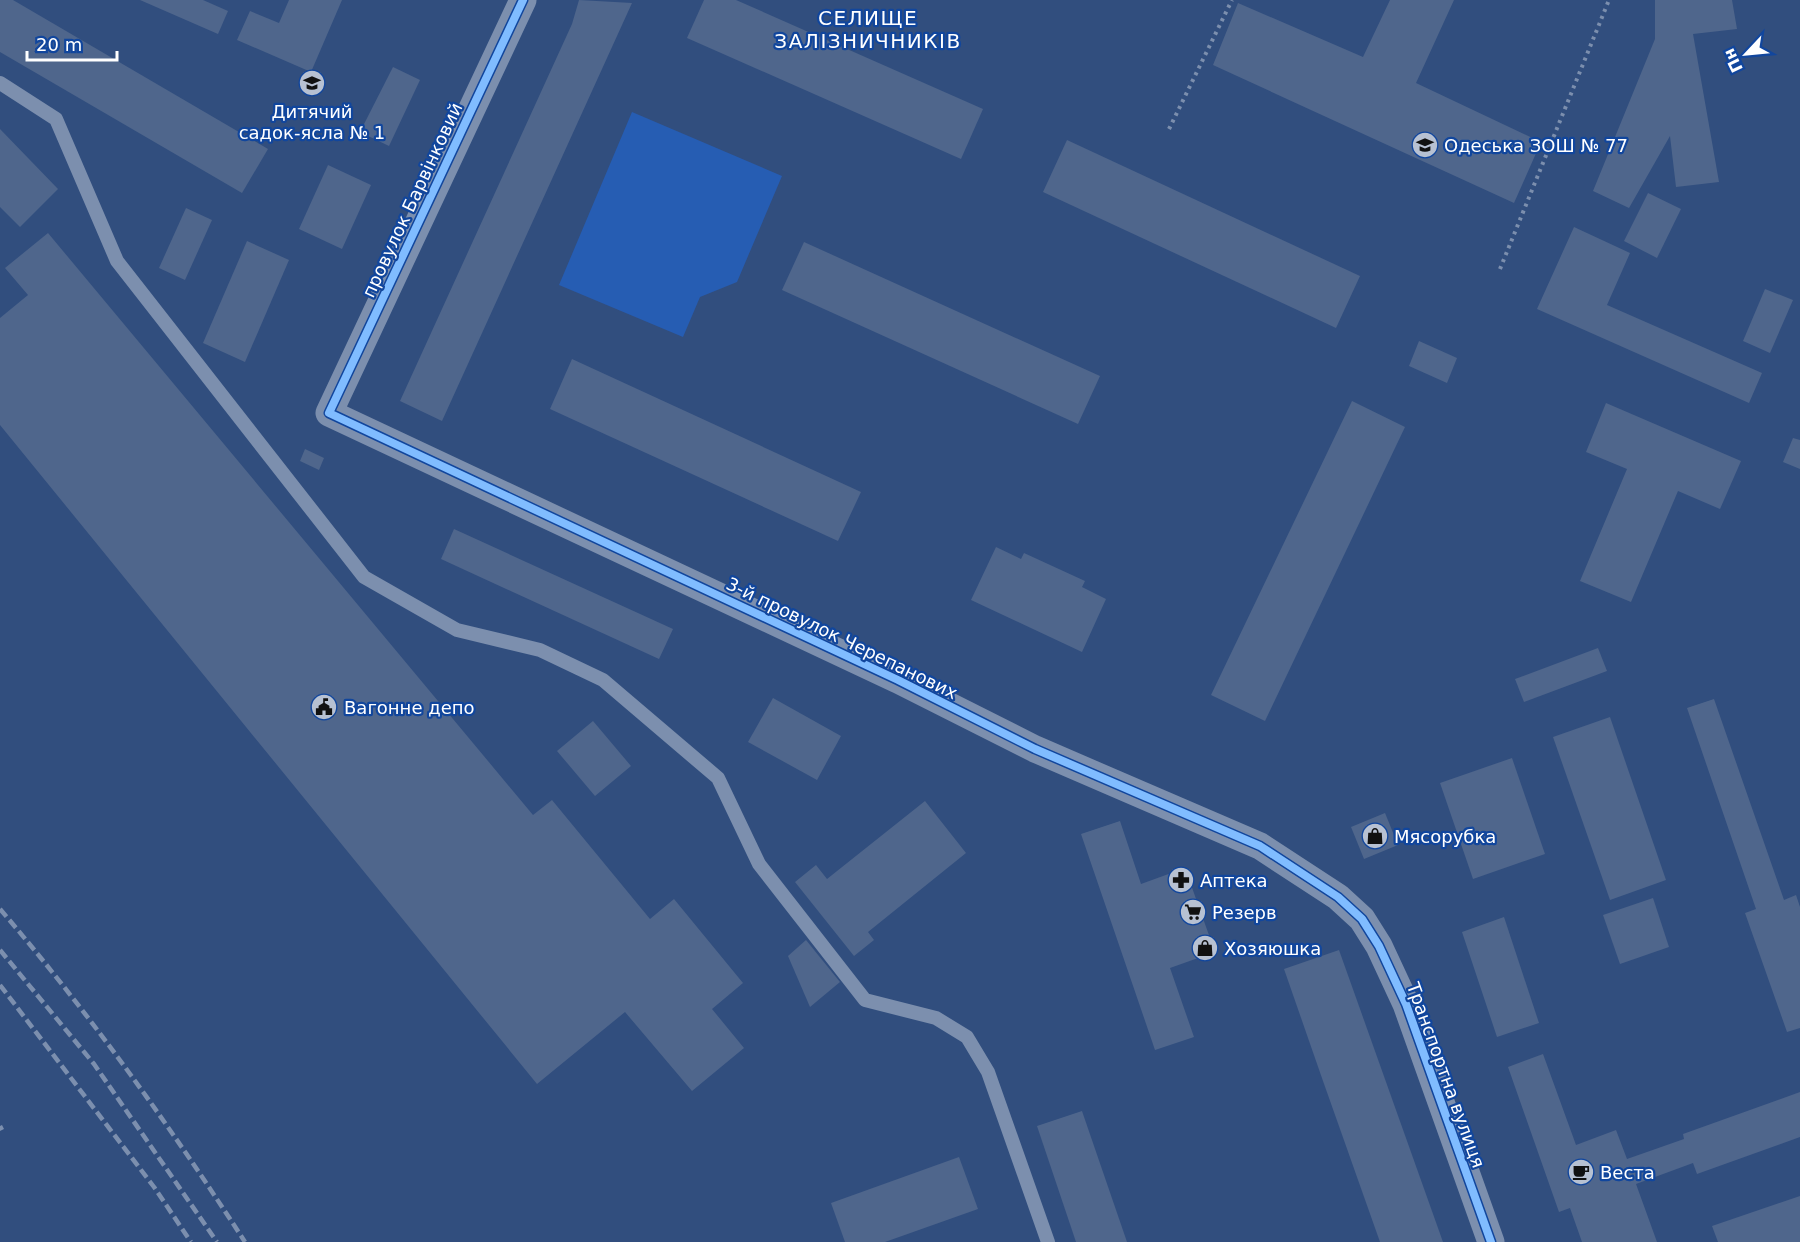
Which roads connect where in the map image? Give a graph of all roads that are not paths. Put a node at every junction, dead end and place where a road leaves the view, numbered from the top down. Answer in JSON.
{"nodes":[{"id":1,"x":523,"y":0,"type":"edge"},
{"id":2,"x":0,"y":83,"type":"edge"},
{"id":3,"x":329,"y":413,"type":"joint"},
{"id":4,"x":1338,"y":897,"type":"joint"},
{"id":5,"x":1048,"y":1242,"type":"edge"},
{"id":6,"x":1491,"y":1242,"type":"edge"}],
"edges":[{"from":1,"to":3,"type":"street","name":"провулок Барвінковий"},
{"from":2,"to":5,"type":"lane"},
{"from":3,"to":4,"type":"street","name":"3-й провулок Черепанових"},
{"from":4,"to":6,"type":"street","name":"Транспортна вулиця"}]}
